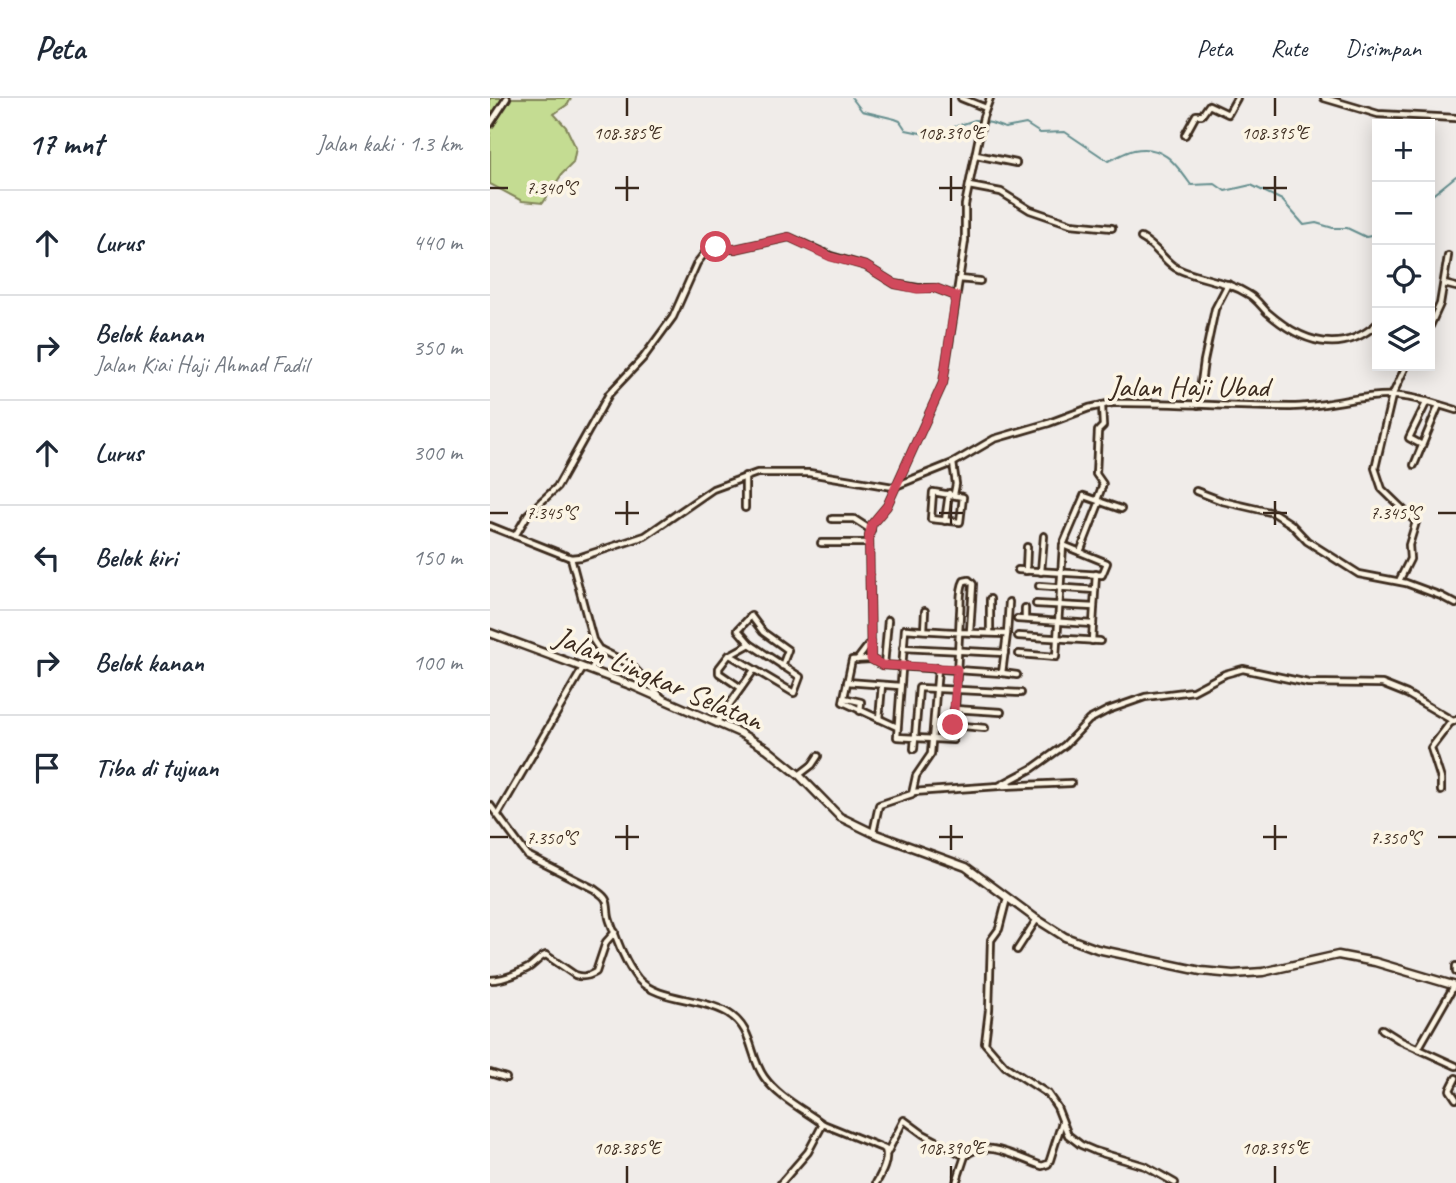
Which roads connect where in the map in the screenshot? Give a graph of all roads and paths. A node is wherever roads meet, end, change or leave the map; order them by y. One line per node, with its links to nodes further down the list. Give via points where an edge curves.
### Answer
1 (507, 98): 9 (street)
2 (961, 98): 7 (street)
3 (990, 98): 7 (street)
4 (1237, 98): 10 (street, via 1229,114 1209,104)
5 (1324, 98): 6 (street)
6 (1336, 100): 8 (street, via 1378,114)
7 (986, 107): 11 (street)
8 (1456, 118)
9 (490, 124)
10 (1185, 135)
11 (976, 155): 12 (street); 13 (street)
12 (1016, 163)
13 (969, 186): 14 (street, via 1001,192 1030,210 1071,224); 17 (street)
14 (1112, 228)
15 (1141, 239): 19 (street, via 1174,268)
16 (1448, 257): 20 (street)
17 (959, 279): 18 (street); 22 (street)
18 (980, 281)
19 (1228, 284): 24 (street, via 1250,295 1291,330 1319,342 1340,343); 29 (street, via 1215,309)
20 (1444, 284): 21 (street); 23 (street)
21 (1456, 287)
22 (956, 296): 36 (street, via 943,383); 46 (street, via 935,288 895,284 866,266 831,257 789,237 735,249 708,249 673,317 609,394 557,487 528,514)
23 (1435, 317)
24 (1372, 327)
25 (1404, 371): 26 (street)
26 (1392, 396): 27 (street, Jalan Haji Ubad); 29 (street, Jalan Haji Ubad, via 1304,406); 59 (street, via 1375,468 1382,489 1416,522 1410,559)
27 (1427, 401): 30 (street, Jalan Haji Ubad); 32 (street, via 1409,438)
28 (1102, 405): 29 (street, Jalan Haji Ubad); 33 (street, Jalan Haji Ubad, via 994,439); 39 (street, via 1096,474 1103,484)
29 (1198, 405)
30 (1439, 405): 31 (street, Jalan Haji Ubad); 32 (street)
31 (1456, 410)
32 (1422, 445): 34 (street)
33 (953, 463): 36 (street, Jalan Haji Ubad); 38 (street, via 956,484)
34 (1414, 465)
35 (745, 476): 36 (street, via 781,471); 40 (street); 53 (street, via 713,489 645,536)
36 (893, 487): 45 (street)
37 (1196, 491): 59 (street, via 1274,513 1307,541 1359,574)
38 (951, 494): 43 (street); 43 (street, via 963,497 961,522); 43 (street, via 932,493 930,519)
39 (1098, 501): 41 (street); 50 (street, via 1084,496); 52 (street)
40 (746, 508)
41 (1121, 509)
42 (832, 519): 45 (street, via 854,519)
43 (945, 521)
44 (491, 528): 46 (street)
45 (871, 530): 49 (street)
46 (515, 536): 53 (street)
47 (1044, 536): 56 (street)
48 (821, 543): 49 (street)
49 (869, 543): 88 (street)
50 (1063, 545): 52 (street); 57 (street)
51 (1027, 547): 55 (street)
52 (1080, 552): 58 (street, via 1107,563 1102,575)
53 (571, 558): 91 (street, via 593,640)
54 (1018, 570): 55 (street)
55 (1026, 571): 56 (street)
56 (1041, 572): 57 (street)
57 (1060, 573): 58 (street); 61 (street)
58 (1096, 574): 62 (street)
59 (1398, 581): 66 (street)
60 (1039, 586): 61 (street)
61 (1059, 589): 62 (street); 67 (street)
62 (1095, 590): 68 (street)
63 (990, 599): 82 (street)
64 (1009, 602): 83 (street)
65 (1036, 604): 67 (street)
66 (1456, 604)
67 (1058, 606): 68 (street); 76 (street)
68 (1094, 607): 77 (street)
69 (1025, 608): 75 (street)
70 (925, 611): 78 (street)
71 (960, 615): 72 (street); 72 (street, via 961,586 969,580 973,584); 79 (street)
72 (971, 615): 80 (street)
73 (1017, 619): 75 (street)
74 (888, 620): 98 (street)
75 (1025, 620): 76 (street)
76 (1057, 622): 77 (street); 85 (street)
77 (1093, 624): 86 (street)
78 (924, 630): 79 (street); 90 (street, via 905,629)
79 (959, 632): 80 (street); 92 (street)
80 (970, 632): 82 (street)
81 (490, 634): 102 (street, Jalan Lingkar Selatan)
82 (990, 634): 83 (street)
83 (1007, 634): 93 (street)
84 (1018, 636): 85 (street)
85 (1056, 639): 86 (street); 94 (street, via 1056,657)
86 (1092, 641): 87 (street)
87 (1100, 641)
88 (870, 643): 96 (street); 97 (street)
89 (750, 644): 95 (street); 99 (street); 99 (street, via 738,630 751,616 763,632 788,650)
90 (903, 648): 92 (street); 100 (street)
91 (601, 650): 102 (street); 114 (street, via 631,664)
92 (958, 651): 93 (street); 103 (street)
93 (1005, 653): 105 (street)
94 (1019, 654)
95 (730, 655): 104 (street); 110 (street, via 719,673)
96 (871, 659): 97 (street); 98 (street)
97 (857, 660): 107 (street, via 851,662)
98 (884, 665): 100 (street)
99 (782, 666): 104 (street, via 800,677 793,694)
100 (902, 666): 101 (street); 109 (street)
101 (938, 668): 103 (street); 111 (street)
102 (587, 669): 114 (street, Jalan Lingkar Selatan); 135 (street)
103 (957, 669): 105 (street); 112 (street)
104 (754, 670): 110 (street)
105 (1002, 673): 106 (street)
106 (1017, 675)
107 (847, 682): 108 (street); 115 (street)
108 (882, 685): 109 (street); 119 (street)
109 (900, 686): 123 (street)
110 (741, 688): 121 (street)
111 (936, 689): 112 (street); 125 (street, via 919,689); 126 (street)
112 (955, 690): 113 (street); 116 (street)
113 (1021, 694)
114 (662, 698): 121 (street, Jalan Lingkar Selatan)
115 (844, 698): 117 (street, via 843,703); 117 (street, via 861,702)
116 (954, 709): 118 (street); 122 (street)
117 (860, 711): 119 (street)
118 (1001, 712)
119 (879, 719): 123 (street)
120 (1454, 721): 131 (street, via 1382,684 1308,683 1243,669 1193,691 1145,696 1108,710 1089,720 1033,768); 132 (street, via 1431,748)
121 (717, 722): 129 (street, Jalan Lingkar Selatan, via 767,750)
122 (953, 725): 124 (street); 126 (street, via 953,740)
123 (897, 726): 125 (street, via 897,737)
124 (985, 728)
125 (915, 738): 126 (street); 127 (street)
126 (932, 740): 133 (street, via 931,754 916,776)
127 (914, 749)
128 (818, 756): 129 (street)
129 (799, 775): 136 (street, Jalan Lingkar Selatan, via 840,817)
130 (1071, 783): 131 (street)
131 (999, 786): 133 (street)
132 (1441, 791)
133 (913, 792): 136 (street, via 879,805)
134 (490, 805): 135 (street)
135 (498, 814): 139 (street, via 527,855 604,897)
136 (873, 833): 137 (street, Jalan Lingkar Selatan, via 967,867)
137 (1007, 898): 138 (street, Jalan Lingkar Selatan); 150 (street, via 999,929 991,940 985,1043 1005,1066 1048,1094)
138 (1037, 919): 140 (street); 142 (street, Jalan Lingkar Selatan, via 1065,937 1107,952 1201,971 1263,972 1338,955)
139 (615, 932): 141 (street, via 591,975 575,975 547,955 526,969); 151 (street, via 627,964 642,984 728,1013 748,1035 761,1073 773,1088)
140 (1017, 950)
141 (490, 980)
142 (1455, 986): 144 (street)
143 (1382, 1029): 144 (street)
144 (1418, 1049): 145 (street)
145 (1456, 1066)
146 (490, 1073): 148 (street)
147 (1456, 1077): 149 (street, via 1450,1090)
148 (506, 1078)
149 (1456, 1099)
150 (1063, 1122): 153 (street, via 1046,1165 985,1148); 157 (street, via 1068,1135 1081,1145 1145,1166)
151 (823, 1124): 152 (street, via 877,1144); 154 (street, via 808,1152)
152 (887, 1153): 153 (street, via 904,1120); 155 (street)
153 (965, 1156): 156 (street)
154 (781, 1183)
155 (876, 1183)
156 (956, 1183)
157 (1175, 1183)

